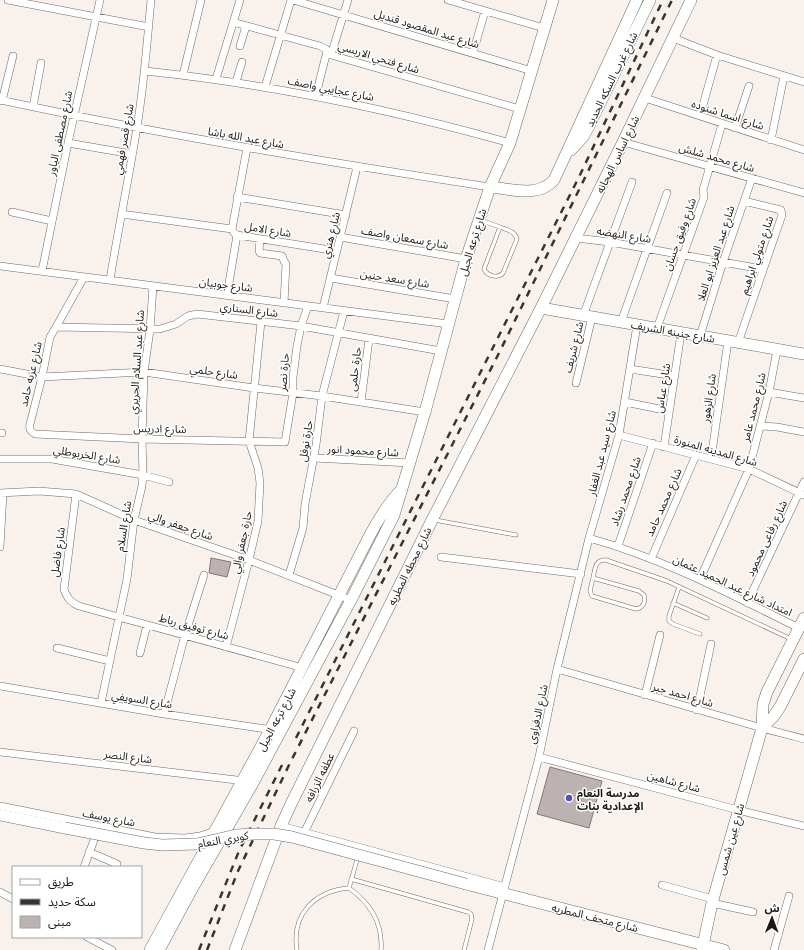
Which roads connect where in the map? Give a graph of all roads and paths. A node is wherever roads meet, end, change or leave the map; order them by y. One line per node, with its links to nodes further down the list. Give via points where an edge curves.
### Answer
1 (8, 0): 15 (street)
2 (100, 0): 15 (street, شارع مصطفى الياور)
3 (151, 0): 18 (street, شارع قصر فهمي)
4 (201, 0): 31 (street)
5 (240, 0): 16 (street)
6 (292, 0): 14 (street, شارع عبد المقصود قنديل); 20 (street)
7 (348, 0): 14 (street)
8 (448, 0): 13 (street)
9 (553, 0): 19 (street, شارع ترعه الجبل)
10 (637, 0): 55 (street, شارع غرب السكه الحديد)
11 (650, 0): 55 (street, شارع غرب السكه الحديد, via 584,136)
12 (691, 0): 21 (street, شارع اساس الهجانه)
13 (485, 11): 19 (street); 24 (street)
14 (343, 15): 23 (street); 24 (street, شارع عبد المقصود قنديل)
15 (97, 17): 18 (street); 43 (street, شارع مصطفى الياور)
16 (233, 22): 17 (street, شارع فتحي الاربسي); 33 (street)
17 (246, 26): 20 (street, شارع فتحي الاربسي); 22 (street)
18 (149, 27): 29 (street, شارع قصر فهمي)
19 (544, 28): 30 (street, شارع ترعه الجبل)
20 (281, 35): 23 (street, شارع فتحي الاربسي, via 320,46); 36 (street)
21 (673, 38): 25 (street); 39 (street, شارع اساس الهجانه)
22 (240, 46)
23 (329, 53): 38 (street); 42 (street, شارع فتحي الاربسي)
24 (473, 53): 30 (street, شارع عبد المقصود قنديل)
25 (717, 55): 32 (street); 44 (street)
26 (13, 56): 40 (street)
27 (242, 62): 34 (street)
28 (42, 63): 41 (street)
29 (145, 71): 31 (street, شارع عجايبي واصف); 46 (street, شارع قصر فهمي)
30 (532, 71): 42 (street, شارع ترعه الجبل)
31 (183, 75): 33 (street, شارع عجايبي واصف)
32 (784, 76): 35 (street); 48 (street)
33 (216, 79): 34 (street, شارع عجايبي واصف)
34 (236, 82): 36 (street, شارع عجايبي واصف)
35 (804, 82)
36 (265, 86): 38 (street, شارع عجايبي واصف)
37 (749, 86): 47 (street)
38 (316, 96): 51 (street, شارع عجايبي واصف, via 414,117)
39 (645, 98): 44 (street, شارع اسما شنوده); 49 (street, شارع اساس الهجانه)
40 (1, 100): 41 (street, شارع عبد الله باشا)
41 (33, 107): 43 (street, شارع عبد الله باشا)
42 (520, 109): 51 (street, شارع ترعه الجبل)
43 (74, 115): 46 (street, شارع عبد الله باشا); 50 (street, شارع مصطفى الياور)
44 (700, 116): 45 (street, شارع اسما شنوده)
45 (722, 124): 47 (street, شارع اسما شنوده); 56 (street, شارع وفيق حسان)
46 (137, 128): 52 (street, شارع عبد الله باشا); 54 (street, شارع قصر فهمي)
47 (735, 128): 48 (street, شارع اسما شنوده)
48 (772, 140): 53 (street, شارع اسما شنوده)
49 (623, 142): 56 (street, شارع محمد شلش); 74 (street, شارع اساس الهجانه)
50 (68, 143): 54 (street); 69 (street, شارع مصطفى الياور)
51 (510, 143): 60 (street, شارع ترعه الجبل)
52 (247, 148): 57 (street, شارع عبد الله باشا); 63 (street, شارع الامل)
53 (804, 150)
54 (132, 154): 66 (street, شارع قصر فهمي)
55 (566, 154): 60 (street, شارع غرب السكه الحديد, via 554,180 544,189 530,191)
56 (709, 166): 58 (street, شارع محمد شلش); 79 (street, شارع وفيق حسان, via 703,190 704,197)
57 (357, 167): 60 (street, شارع عبد الله باشا); 67 (street, شارع هنري)
58 (752, 178): 62 (street, شارع محمد شلش); 64 (street, شارع عبد العزيز ابو العلا)
59 (632, 182): 76 (street, شارع شريف)
60 (490, 187): 68 (street, شارع ترعه الجبل)
61 (667, 193): 77 (street)
62 (804, 193)
63 (237, 197): 67 (street); 71 (street, شارع الامل)
64 (744, 201): 81 (street, شارع عبد العزيز ابو العلا); 83 (street, شارع متولي ابراهيم, via 782,212)
65 (12, 212): 69 (street)
66 (121, 214): 71 (street); 87 (street, شارع قصر فهمي)
67 (346, 215): 73 (street, شارع هنري)
68 (479, 220): 70 (lane); 80 (street, شارع ترعه الجبل)
69 (52, 221): 84 (street, شارع مصطفى الياور)
70 (500, 227): 70 (lane, via 513,232 517,239 504,273 498,277 484,269)
71 (232, 229): 72 (street, شارع الامل)
72 (237, 235): 75 (street, شارع الامل); 89 (street)
73 (340, 237): 78 (street, شارع هنري); 80 (street, شارع سمعان واصف)
74 (576, 238): 76 (street, شارع النهضه); 94 (street, شارع اساس الهجانه)
75 (260, 239): 78 (street, شارع الامل); 91 (street, via 260,253 282,256 286,264)
76 (610, 242): 77 (street, شارع النهضه); 96 (street, شارع شريف)
77 (647, 249): 79 (street, شارع النهضه); 98 (street)
78 (337, 251): 86 (street, شارع هنري)
79 (683, 255): 81 (street, شارع النهضه); 103 (street, شارع وفيق حسان)
80 (466, 259): 90 (street, شارع ترعه الجبل)
81 (723, 262): 83 (street, شارع النهضه); 107 (street, شارع عبد العزيز ابو العلا)
82 (0, 266): 84 (street, شارع جوبيان)
83 (762, 269): 109 (street, شارع متولي ابراهيم)
84 (42, 272): 85 (street, شارع جوبيان)
85 (84, 277): 87 (street, شارع جوبيان); 102 (street, شارع عزبه حامد)
86 (331, 278): 90 (street, شارع سعد حنين); 93 (street, شارع هنري)
87 (110, 280): 88 (street, شارع جوبيان)
88 (153, 286): 89 (street, شارع جوبيان); 104 (street, شارع عبد السلام الحريري)
89 (227, 296): 91 (street, شارع جوبيان)
90 (455, 299): 99 (street, شارع ترعه الجبل)
91 (284, 303): 92 (street, شارع جوبيان)
92 (308, 306): 93 (street, شارع جوبيان); 101 (street, حارة نصر)
93 (324, 308): 95 (street, شارع جوبيان)
94 (541, 308): 96 (street, شارع جنينه الشريف); 151 (street, شارع محطه المطريه)
95 (344, 310): 99 (street, شارع جوبيان); 105 (street, حارة نوفل)
96 (588, 316): 98 (street, شارع جنينه الشريف); 118 (street, شارع شريف)
97 (261, 322): 101 (street, شارع السناري); 104 (street, شارع السناري, via 197,314 169,327); 119 (street)
98 (621, 322): 100 (street, شارع جنينه الشريف)
99 (448, 324): 111 (street, شارع ترعه الجبل)
100 (637, 325): 103 (street, شارع جنينه الشريف); 114 (street, شارع سيد عبد الغفار)
101 (301, 326): 105 (street, شارع السناري); 121 (street, حارة نصر, via 294,362)
102 (56, 327): 104 (street, شارع السناري); 117 (street, شارع عزبه حامد, via 50,336)
103 (657, 328): 106 (street, شارع جنينه الشريف)
104 (150, 330): 115 (street, شارع عبد السلام الحريري)
105 (338, 333): 108 (street, شارع السناري); 122 (street, حارة نوفل)
106 (682, 333): 107 (street, شارع جنينه الشريف); 116 (street, شارع عباس)
107 (700, 336): 109 (street, شارع جنينه الشريف)
108 (369, 339): 111 (street, شارع السناري); 124 (street, حارة حلمى)
109 (733, 342): 110 (street, شارع جنينه الشريف); 139 (street, شارع الزهور)
110 (778, 350): 112 (street, شارع جنينه الشريف); 120 (street, شارع محمد عامر)
111 (441, 351): 127 (street, شارع ترعه الجبل)
112 (804, 354)
113 (0, 369): 117 (street, شارع حلمي)
114 (630, 369): 116 (street); 125 (street, شارع سيد عبد الغفار)
115 (144, 372): 117 (street, شارع حلمي); 119 (street, شارع حلمي); 132 (street, شارع عبد السلام الحريري)
116 (675, 376): 126 (street, شارع عباس)
117 (42, 377): 130 (street, شارع عزبه حامد, via 29,428)
118 (576, 383)
119 (254, 388): 121 (street, شارع حلمي); 133 (street)
120 (770, 392): 123 (street); 128 (street, شارع محمد عامر)
121 (293, 393): 122 (street, شارع حلمي); 134 (street, حارة نصر)
122 (322, 396): 124 (street, شارع حلمي); 138 (street, حارة نوفل)
123 (804, 398)
124 (361, 402): 127 (street, شارع حلمي)
125 (625, 402): 126 (street); 131 (street, شارع سيد عبد الغفار)
126 (669, 411): 136 (street, شارع عباس)
127 (425, 412): 141 (street, شارع ترعه الجبل)
128 (761, 426): 129 (street); 142 (street, شارع محمد عامر)
129 (804, 432)
130 (35, 434): 132 (street, شارع ادريس)
131 (619, 435): 135 (street, شارع المدينه المنورة); 153 (street, شارع سيد عبد الغفار)
132 (142, 439): 133 (street, شارع ادريس); 143 (street, شارع السلام)
133 (249, 441): 134 (street, شارع ادريس); 158 (street, حارة جعفر والي, via 260,483 258,521)
134 (285, 442)
135 (653, 444): 136 (street, شارع المدينه المنورة); 154 (street, شارع محمد رشاد)
136 (664, 447): 137 (street, شارع المدينه المنورة)
137 (696, 455): 139 (street, شارع المدينه المنورة); 157 (street, شارع محمد حامد)
138 (314, 458): 141 (street, شارع محمود انور); 161 (street, حارة نوفل, via 303,528)
139 (710, 458): 142 (street, شارع المدينه المنورة)
140 (0, 459): 143 (street, شارع الخربوطلي, via 52,459)
141 (410, 463): 146 (street, شارع ترعه الجبل)
142 (749, 469): 148 (street, شارع المدينه المنورة); 163 (street, شارع محمد عامر)
143 (143, 474): 144 (street, شارع الخربوطلي); 150 (street, شارع السلام)
144 (169, 482)
145 (804, 482): 148 (street, شارع رفاعى محمود)
146 (403, 489): 165 (street, شارع ترعه الجبل, via 382,513); 166 (street, شارع ترعه الجبل, via 394,515)
147 (2, 493): 149 (street, شارع جعفر والي, via 40,490); 155 (street)
148 (802, 493): 167 (street, شارع رفاعى محمود)
149 (76, 494): 150 (street, شارع جعفر والي); 169 (street, شارع فاضل, via 64,589 71,602)
150 (134, 520): 158 (street, شارع جعفر والي); 170 (street, شارع السلام)
151 (432, 520): 152 (lane); 202 (street, شارع محطه المطريه)
152 (516, 535)
153 (589, 538): 154 (street, امتداد شارع عبد الحميد عثمان); 159 (street, شارع الدفراوى)
154 (618, 546): 157 (street, امتداد شارع عبد الحميد عثمان)
155 (0, 547)
156 (441, 558): 159 (street)
157 (651, 559): 163 (street, امتداد شارع عبد الحميد عثمان)
158 (249, 560): 161 (street, شارع جعفر والي); 179 (street, حارة جعفر والي)
159 (581, 574): 185 (street, شارع الدفراوى)
160 (204, 575): 176 (street)
161 (289, 575): 165 (street, شارع جعفر والي)
162 (593, 578): 162 (lane, via 590,592 592,596 636,609 644,605 644,595 639,591); 164 (lane, via 597,563 603,560)
163 (700, 579): 167 (street, امتداد شارع عبد الحميد عثمان)
164 (679, 587): 168 (lane); 177 (lane)
165 (340, 596): 166 (street, شارع جعفر والي); 184 (street, شارع ترعه الجبل)
166 (351, 600): 192 (street, شارع ترعه الجبل)
167 (747, 603): 172 (street, امتداد شارع عبد الحميد عثمان)
168 (673, 604): 171 (lane); 175 (lane, via 668,618 671,623)
169 (79, 606): 170 (street, شارع توفيق رباط)
170 (120, 617): 173 (street, شارع توفيق رباط); 182 (street, شارع السلام)
171 (707, 618)
172 (802, 623): 177 (street, شارع عين شمس)
173 (147, 625): 176 (street, شارع توفيق رباط); 181 (street)
174 (660, 634): 187 (street)
175 (700, 634)
176 (185, 635): 179 (street, شارع توفيق رباط); 190 (street)
177 (794, 640): 191 (street, شارع عين شمس, via 767,692 763,704)
178 (711, 644): 189 (street)
179 (226, 647): 184 (street, شارع توفيق رباط)
180 (57, 648): 182 (street)
181 (140, 653)
182 (110, 662): 188 (street, شارع السلام)
183 (803, 663): 191 (street, شارع عين شمس, via 780,707)
184 (303, 668): 192 (street, شارع ترعه الجبل)
185 (557, 669): 187 (street, شارع احمد جبر); 196 (street, شارع الدفراوى)
186 (0, 686): 188 (street, شارع السويفي)
187 (645, 695): 189 (street, شارع احمد جبر)
188 (101, 703): 190 (street, شارع السويفي)
189 (697, 710): 191 (street, شارع احمد جبر)
190 (164, 714): 192 (street, شارع السويفي)
191 (762, 728): 194 (street, شارع احمد جبر); 199 (street, شارع عين شمس)
192 (276, 731): 197 (street, شارع ترعه الجبل)
193 (354, 731): 205 (street, عطفه الزرافه)
194 (804, 739)
195 (0, 752): 197 (street, شارع النصر)
196 (539, 757): 199 (street, شارع شاهين); 214 (street, شارع الدفراوى)
197 (248, 782): 204 (street, شارع ترعه الجبل); 224 (street, شارع ترعه الجبل)
198 (0, 806): 201 (street, شارع يوسف)
199 (738, 810): 203 (street, شارع شاهين); 218 (street, شارع عين شمس)
200 (0, 815): 211 (street, كوبري النعام, bridge, via 144,843 168,845 197,844 236,835 274,834)
201 (99, 826): 204 (street, شارع يوسف, via 170,838 192,837); 207 (street)
202 (281, 826): 205 (street, شارع متحف المطريه); 225 (street, شارع محطه المطريه)
203 (804, 826)
204 (215, 831): 223 (street, شارع ترعه الجبل)
205 (304, 833): 206 (street, شارع متحف المطريه)
206 (360, 847): 210 (lane); 214 (street, شارع متحف المطريه)
207 (89, 852): 208 (street); 209 (street)
208 (118, 864)
209 (84, 866)
210 (351, 880): 213 (lane); 228 (lane, via 468,912 472,919)
211 (466, 884): 214 (street, شارع متحف المطريه)
212 (662, 885): 218 (street)
213 (349, 888): 226 (lane, via 327,892 309,906 298,924); 227 (lane, via 373,912 380,934)
214 (504, 890): 221 (street, شارع متحف المطريه); 229 (street, شارع الدفراوى)
215 (0, 892): 217 (street)
216 (789, 896): 231 (street)
217 (12, 898)
218 (713, 901): 219 (street); 221 (street, شارع عين شمس)
219 (753, 912)
220 (89, 938): 222 (street)
221 (703, 947): 230 (street, شارع متحف المطريه)
222 (112, 950)
223 (150, 950)
224 (159, 950)
225 (236, 950)
226 (297, 950)
227 (381, 950)
228 (464, 950)
229 (488, 950)
230 (724, 950)
231 (774, 950)

